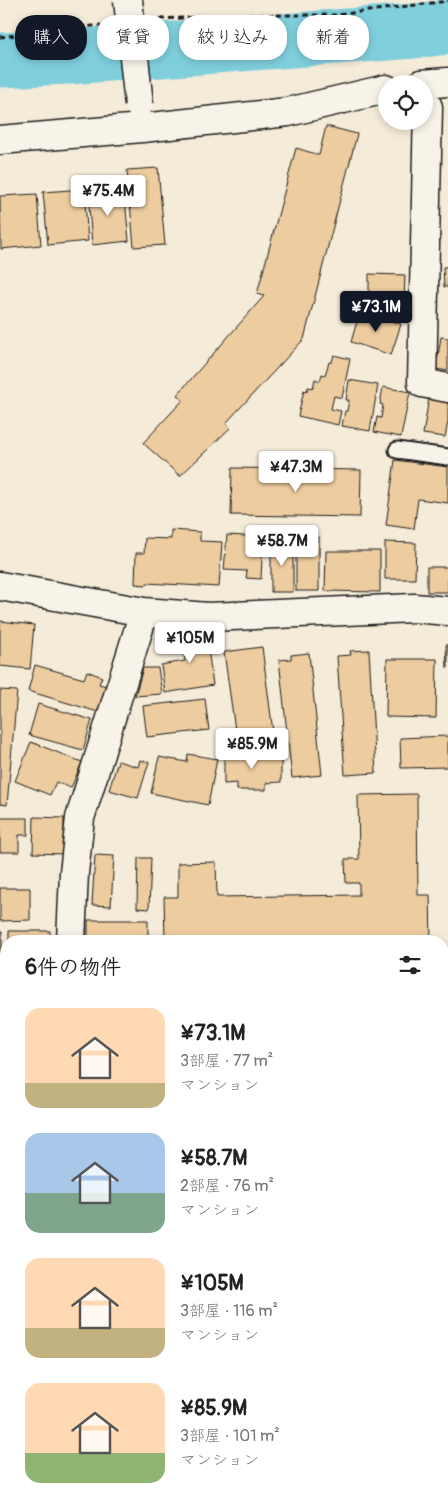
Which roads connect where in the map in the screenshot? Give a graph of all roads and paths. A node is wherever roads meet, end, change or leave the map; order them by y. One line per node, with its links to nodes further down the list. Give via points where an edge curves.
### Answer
1 (128, 0): 9 (street, bridge)
2 (448, 1): 3 (path, via 336,15)
3 (169, 18)
4 (97, 25): 5 (path)
5 (0, 37)
6 (448, 82): 7 (street)
7 (433, 83)
8 (378, 91): 9 (street, via 288,112)
9 (140, 117): 11 (street)
10 (428, 130): 12 (street, via 422,383)
11 (0, 140)
12 (448, 388)
13 (397, 450): 14 (lane)
14 (448, 457)
15 (0, 586): 17 (street)
16 (448, 611): 17 (street, via 414,608 208,617)
17 (144, 612): 18 (street, via 80,818)
18 (70, 935)

